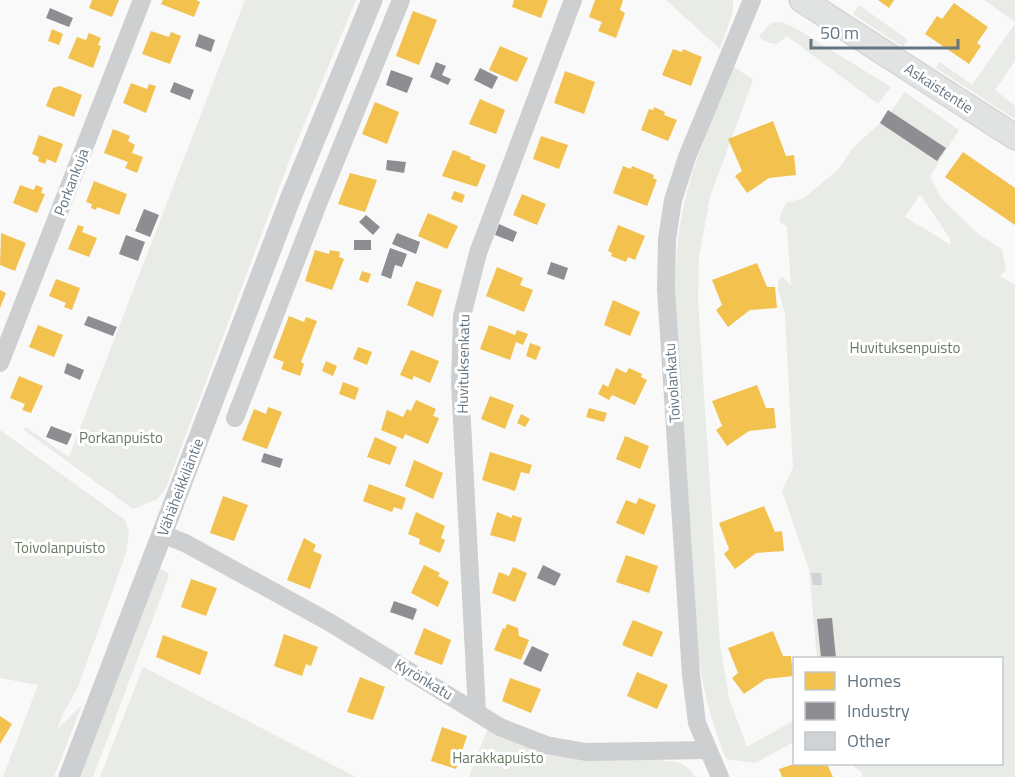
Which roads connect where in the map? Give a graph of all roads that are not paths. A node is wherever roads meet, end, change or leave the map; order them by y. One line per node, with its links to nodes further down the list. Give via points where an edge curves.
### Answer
1 (142, 0): 10 (street, Porkankuja)
2 (372, 0): 8 (street, Vähäheikkiläntie)
3 (401, 0): 9 (street)
4 (573, 0): 13 (street, Huvituksenkatu, via 478,253 462,316 460,382)
5 (752, 0): 14 (street, Toivolankatu, via 687,157 673,200 667,239 666,289 691,675 697,723)
6 (802, 0): 7 (main road, Askaistentie)
7 (1015, 137)
8 (291, 197): 9 (street); 12 (street, Vähäheikkiläntie)
9 (318, 204): 11 (street)
10 (0, 363)
11 (235, 418)
12 (162, 534): 13 (street, Kyrönkatu, via 329,622); 15 (street, Vähäheikkiläntie)
13 (477, 711): 14 (street, Kyrönkatu, via 500,727 546,745 586,752)
14 (706, 750): 16 (street, Toivolankatu)
15 (69, 777)
16 (720, 777)

